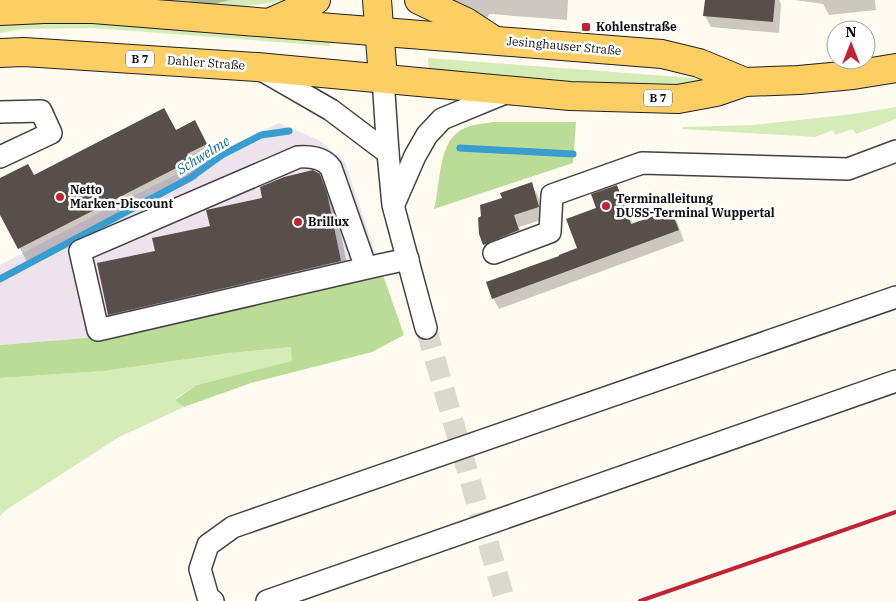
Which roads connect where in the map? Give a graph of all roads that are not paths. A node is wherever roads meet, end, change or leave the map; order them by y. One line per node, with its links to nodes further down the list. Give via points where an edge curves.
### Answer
1 (316, 0): 5 (main road)
2 (377, 0): 6 (main road)
3 (419, 0): 7 (main road)
4 (0, 11): 5 (main road, B 7, via 93,9)
5 (269, 23): 6 (main road, B 7)
6 (379, 31): 7 (main road, Jesinghauser Straße / B 7); 11 (main road)
7 (495, 40): 12 (main road, Jesinghauser Straße / B 7, via 662,54 699,63)
8 (0, 53): 9 (main road, Dahler Straße / B 7, via 34,52)
9 (256, 67): 11 (main road, Dahler Straße / B 7); 16 (street, via 331,110)
10 (896, 68): 12 (main road, Jesinghauser Straße / B 7, via 853,75)
11 (382, 78): 13 (main road, Jesinghauser Straße / B 7); 16 (street)
12 (745, 82): 13 (main road, Jesinghauser Straße / B 7, via 716,92 678,98 570,96)
13 (512, 90): 18 (street, via 442,119 415,156)
14 (0, 112): 17 (street, via 41,112 51,133)
15 (896, 151): 19 (street, via 848,169 642,163 552,195 550,232)
16 (388, 153): 18 (street)
17 (0, 157)
18 (393, 204): 20 (street)
19 (494, 252)
20 (408, 259): 21 (street); 23 (street)
21 (366, 268): 21 (street, via 331,168 309,156 298,156 80,251 98,330)
22 (896, 297): 25 (street, via 233,527 208,545 200,569 208,597)
23 (426, 328)
24 (896, 381): 26 (street)
25 (213, 601)
26 (267, 601)

